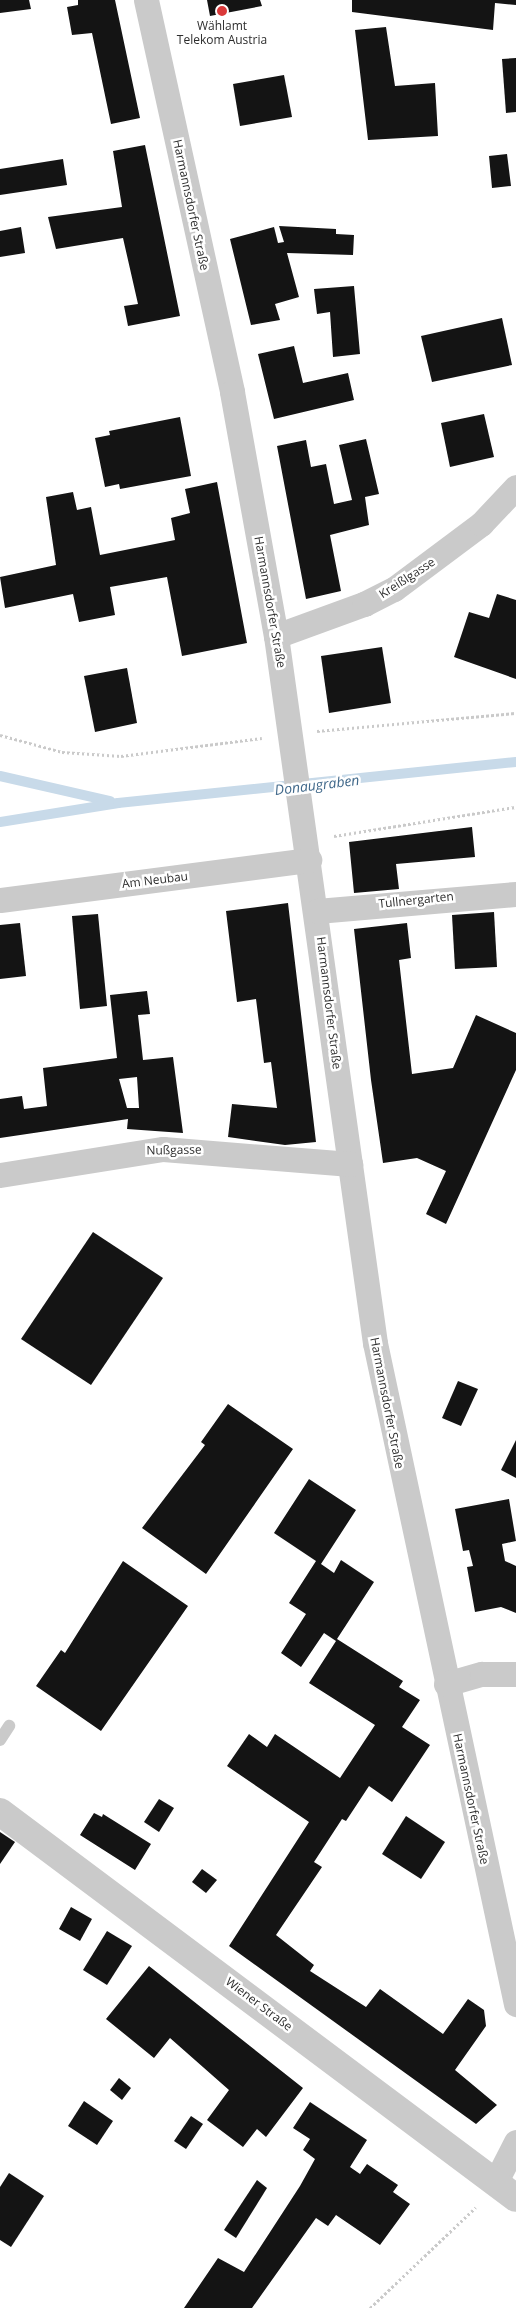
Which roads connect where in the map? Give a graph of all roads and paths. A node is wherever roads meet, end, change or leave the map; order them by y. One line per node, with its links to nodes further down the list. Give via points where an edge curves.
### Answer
1 (146, 0): 3 (street, Harmannsdorfer Straße, via 232,392)
2 (516, 487): 3 (street, Kreißlgasse, via 481,524 394,589 364,604)
3 (276, 636): 5 (street, Harmannsdorfer Straße)
4 (516, 713): 5 (path)
5 (291, 734): 6 (path, via 121,756 62,752); 8 (street, Harmannsdorfer Straße)
6 (0, 735)
7 (516, 807): 8 (path)
8 (307, 845): 10 (street, Am Neubau); 11 (street, Harmannsdorfer Straße)
9 (516, 894): 11 (street, Tullnergarten)
10 (0, 900)
11 (317, 911): 12 (street, Harmannsdorfer Straße)
12 (350, 1164): 13 (street, Nußgasse, via 163,1149); 15 (street, Harmannsdorfer Straße, via 375,1343)
13 (0, 1175)
14 (516, 1674): 15 (street, via 482,1674)
15 (446, 1684): 19 (street, Harmannsdorfer Straße)
16 (9, 1726): 17 (lane)
17 (0, 1740)
18 (0, 1812): 21 (street, Wiener Straße)
19 (516, 2004)
20 (516, 2142): 21 (street)
21 (506, 2191): 22 (path, via 468,2218)
22 (370, 2308)

